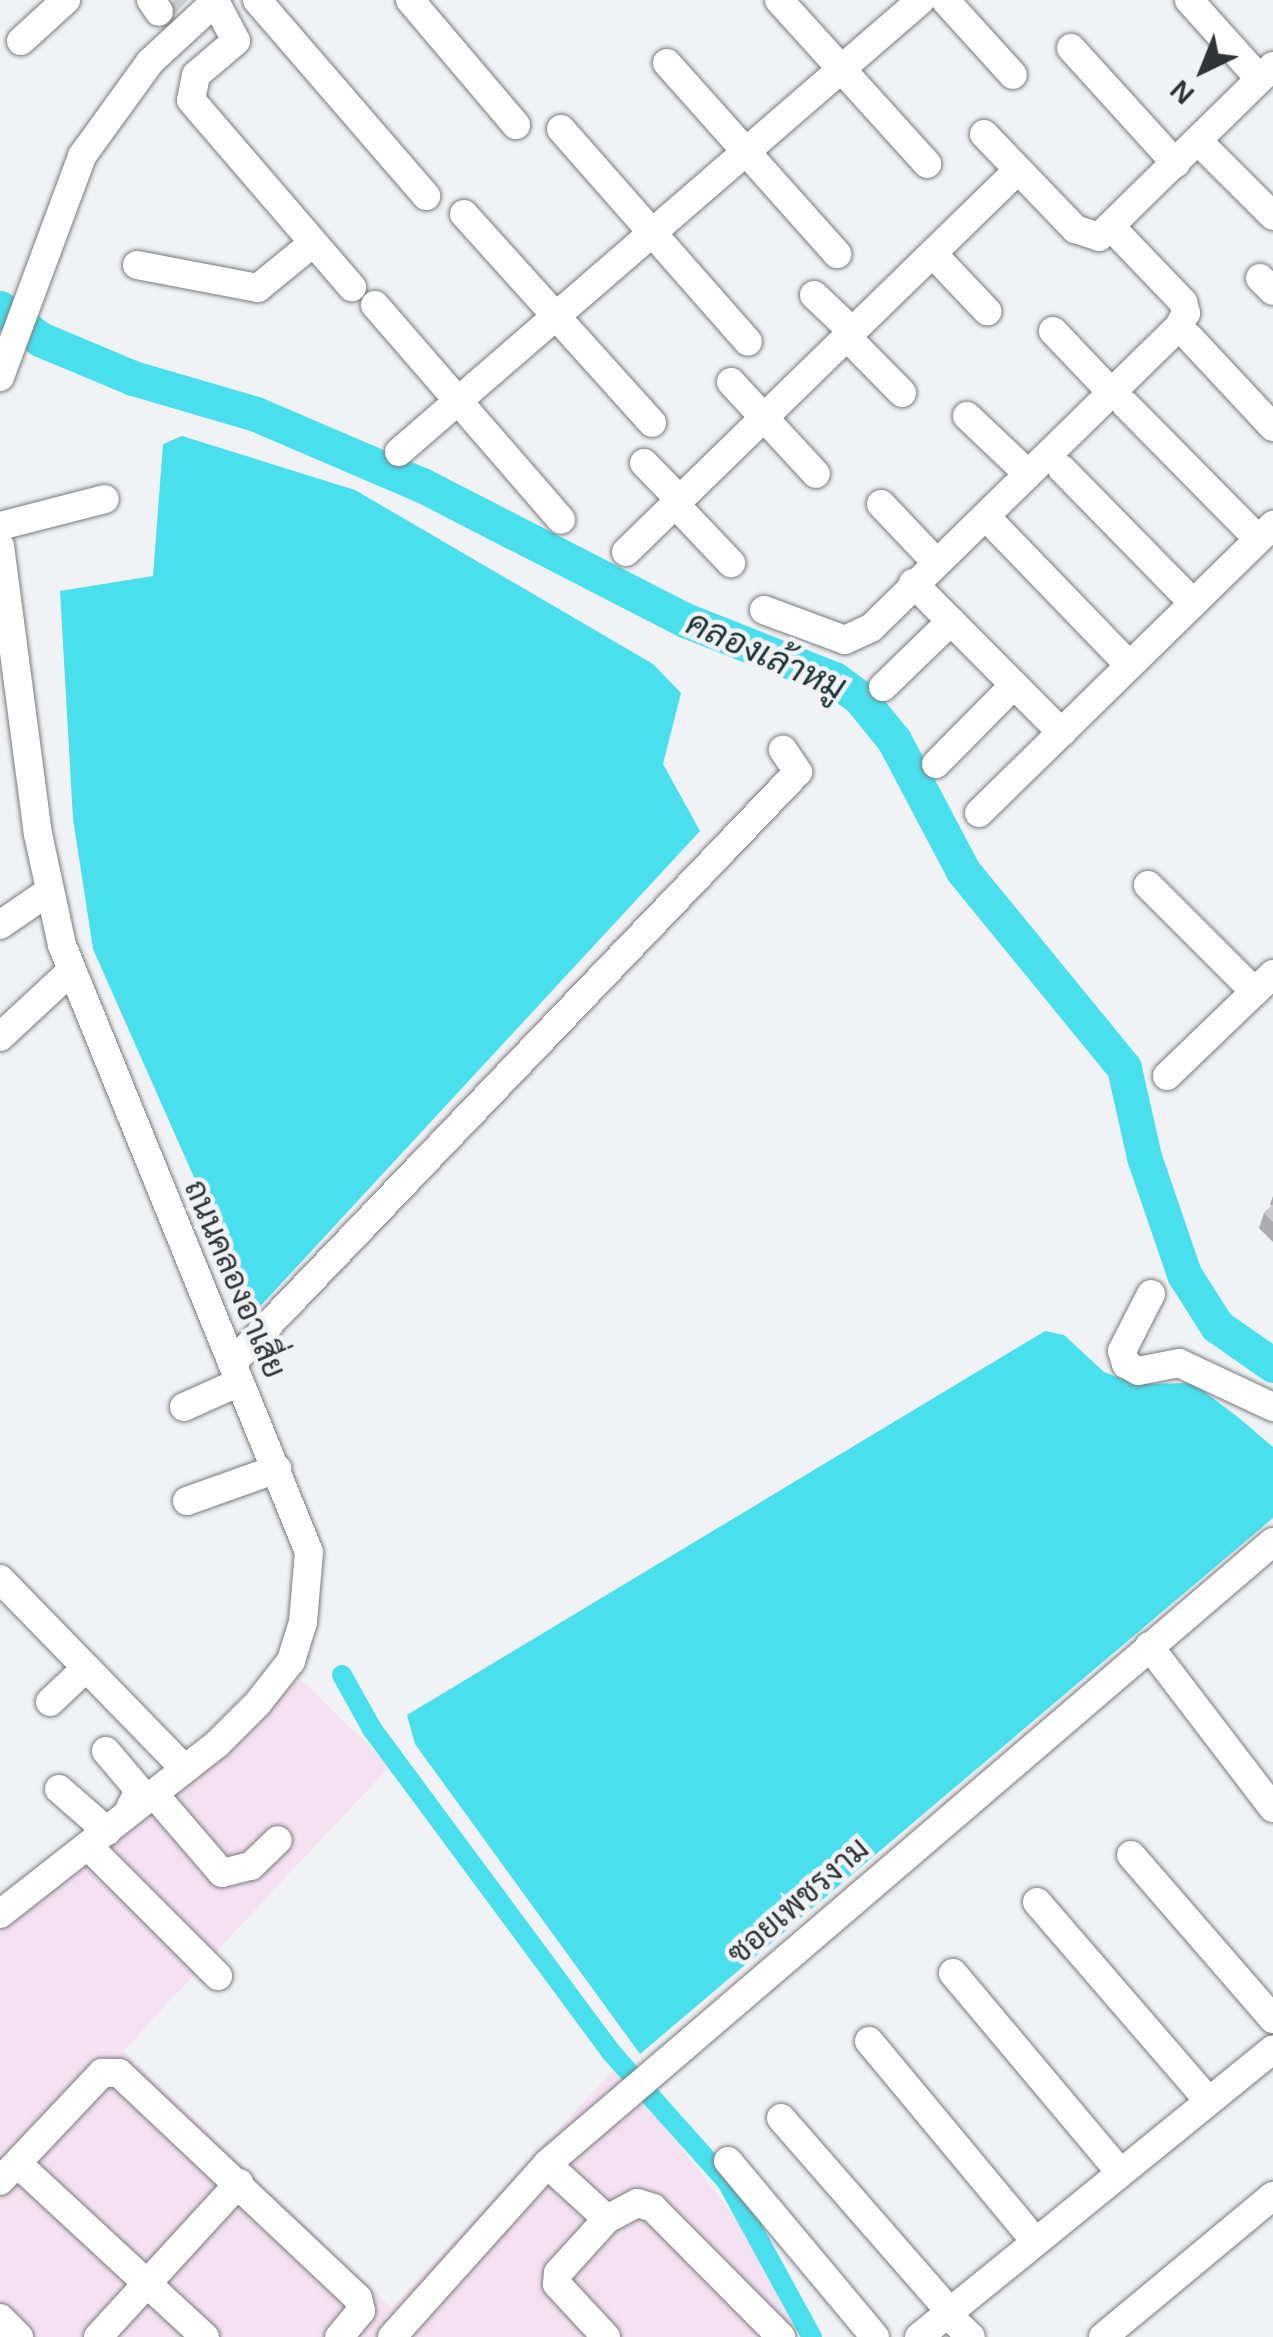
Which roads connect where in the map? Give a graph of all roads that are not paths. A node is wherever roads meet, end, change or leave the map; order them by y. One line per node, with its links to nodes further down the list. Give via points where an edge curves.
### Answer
1 (66, 0): 9 (street)
2 (257, 0): 23 (street)
3 (410, 0): 15 (street)
4 (778, 0): 12 (street)
5 (921, 0): 12 (street)
6 (944, 0): 14 (street)
7 (1189, 0): 13 (street)
8 (183, 12): 28 (street, via 236,41 196,75 190,100); 41 (street, via 82,156)
9 (20, 41)
10 (1071, 48): 21 (street)
11 (667, 64): 19 (street)
12 (845, 70): 19 (street); 20 (street)
13 (1266, 72): 18 (street)
14 (1014, 75)
15 (516, 125)
16 (561, 130): 27 (street)
17 (984, 134): 22 (street)
18 (1198, 141): 21 (street); 25 (street)
19 (749, 154): 27 (street); 29 (street)
20 (928, 164)
21 (1176, 164): 26 (street)
22 (1018, 170): 26 (street, via 1075,229 1099,236); 30 (street)
23 (426, 196)
24 (464, 214): 36 (street)
25 (1273, 216)
26 (1112, 228): 44 (street, via 1186,313)
27 (656, 233): 36 (street); 40 (street)
28 (313, 243): 31 (street, via 258,288); 32 (street)
29 (837, 254)
30 (933, 254): 35 (street); 38 (street)
31 (137, 264)
32 (352, 286)
33 (814, 295): 38 (street)
34 (374, 305): 45 (street)
35 (987, 311)
36 (556, 318): 45 (street); 48 (street)
37 (1053, 331): 44 (street)
38 (851, 335): 43 (street); 47 (street)
39 (1190, 337): 49 (street)
40 (748, 342)
41 (0, 377)
42 (731, 382): 47 (street)
43 (902, 393)
44 (1118, 398): 53 (street); 61 (street)
45 (456, 400): 50 (street); 58 (street)
46 (967, 416): 53 (street)
47 (762, 418): 54 (street); 56 (street)
48 (652, 423)
49 (1273, 426)
50 (399, 452)
51 (644, 463): 56 (street)
52 (1062, 469): 68 (street)
53 (1027, 473): 64 (street)
54 (816, 474)
55 (105, 499): 60 (street)
56 (676, 501): 63 (street); 65 (street)
57 (880, 504): 64 (street)
58 (560, 520)
59 (992, 524): 71 (street)
60 (0, 526)
61 (1266, 532): 68 (street)
62 (0, 546): 67 (street, ถนนคลองอาเสี่ย)
63 (626, 552)
64 (936, 562): 66 (street)
65 (731, 563)
66 (913, 583): 69 (street, via 871,628 845,640); 70 (street)
67 (3, 595): 79 (street, ถนนคลองอาเสี่ย)
68 (1193, 603): 71 (street)
69 (764, 610)
70 (951, 621): 72 (street); 73 (street)
71 (1129, 665): 74 (street)
72 (1014, 685): 74 (street); 76 (street)
73 (883, 687)
74 (1062, 733): 77 (street)
75 (783, 750): 86 (street, via 798,772)
76 (936, 764)
77 (979, 813)
78 (1148, 885): 82 (street)
79 (48, 892): 80 (street); 81 (street, ถนนคลองอาเสี่ย)
80 (0, 925)
81 (70, 972): 83 (street); 86 (street, ถนนคลองอาเสี่ย)
82 (1264, 983): 84 (street)
83 (0, 1037)
84 (1168, 1076)
85 (1150, 1294): 88 (street, via 1122,1351 1126,1364 1138,1371 1179,1363)
86 (236, 1373): 87 (street); 89 (street, ถนนคลองอาเสี่ย)
87 (184, 1407)
88 (1273, 1407)
89 (277, 1469): 90 (street); 97 (street, ถนนคลองอาเสี่ย, via 308,1552 295,1648 258,1703)
90 (187, 1502)
91 (1273, 1542): 93 (street, ซอยเพชรงาม)
92 (0, 1579): 94 (street)
93 (1149, 1646): 100 (street); 116 (street, ซอยเพชรงาม)
94 (86, 1668): 95 (street); 97 (street)
95 (50, 1702)
96 (106, 1751): 101 (street, via 139,1790)
97 (185, 1769): 99 (street, ถนนคลองอาเสี่ย)
98 (59, 1789): 102 (street)
99 (154, 1794): 101 (street, ถนนคลองอาเสี่ย); 103 (street, via 222,1873 252,1866)
100 (1273, 1808)
101 (130, 1813): 102 (street, ถนนคลองอาเสี่ย)
102 (97, 1838): 107 (street, ถนนคลองอาเสี่ย); 109 (street)
103 (278, 1840)
104 (1132, 1855): 110 (street)
105 (60, 1867): 107 (street)
106 (1037, 1902): 113 (street)
107 (0, 1914)
108 (953, 1973): 117 (street)
109 (218, 1976)
110 (1273, 2019)
111 (868, 2041): 122 (street)
112 (1273, 2049): 113 (street)
113 (1208, 2100): 117 (street)
114 (782, 2118): 124 (street)
115 (728, 2161): 133 (street)
116 (547, 2164): 121 (street); 130 (street, ซอยเพชรงาม)
117 (1120, 2172): 122 (street)
118 (9, 2173): 119 (street, via 110,2070); 123 (street)
119 (239, 2183): 123 (street); 129 (street, via 358,2298 361,2312)
120 (1273, 2196): 136 (street)
121 (607, 2219): 131 (street, via 558,2273 557,2284); 132 (street, via 636,2203 653,2208)
122 (1036, 2242): 124 (street)
123 (147, 2283): 127 (street); 128 (street)
124 (949, 2313): 134 (street); 135 (street)
125 (0, 2318): 126 (street)
126 (20, 2337)
127 (98, 2337)
128 (205, 2337)
129 (339, 2337)
130 (392, 2337)
131 (606, 2337)
132 (781, 2337)
133 (875, 2337)
134 (919, 2337)
135 (971, 2337)
136 (1103, 2337)

